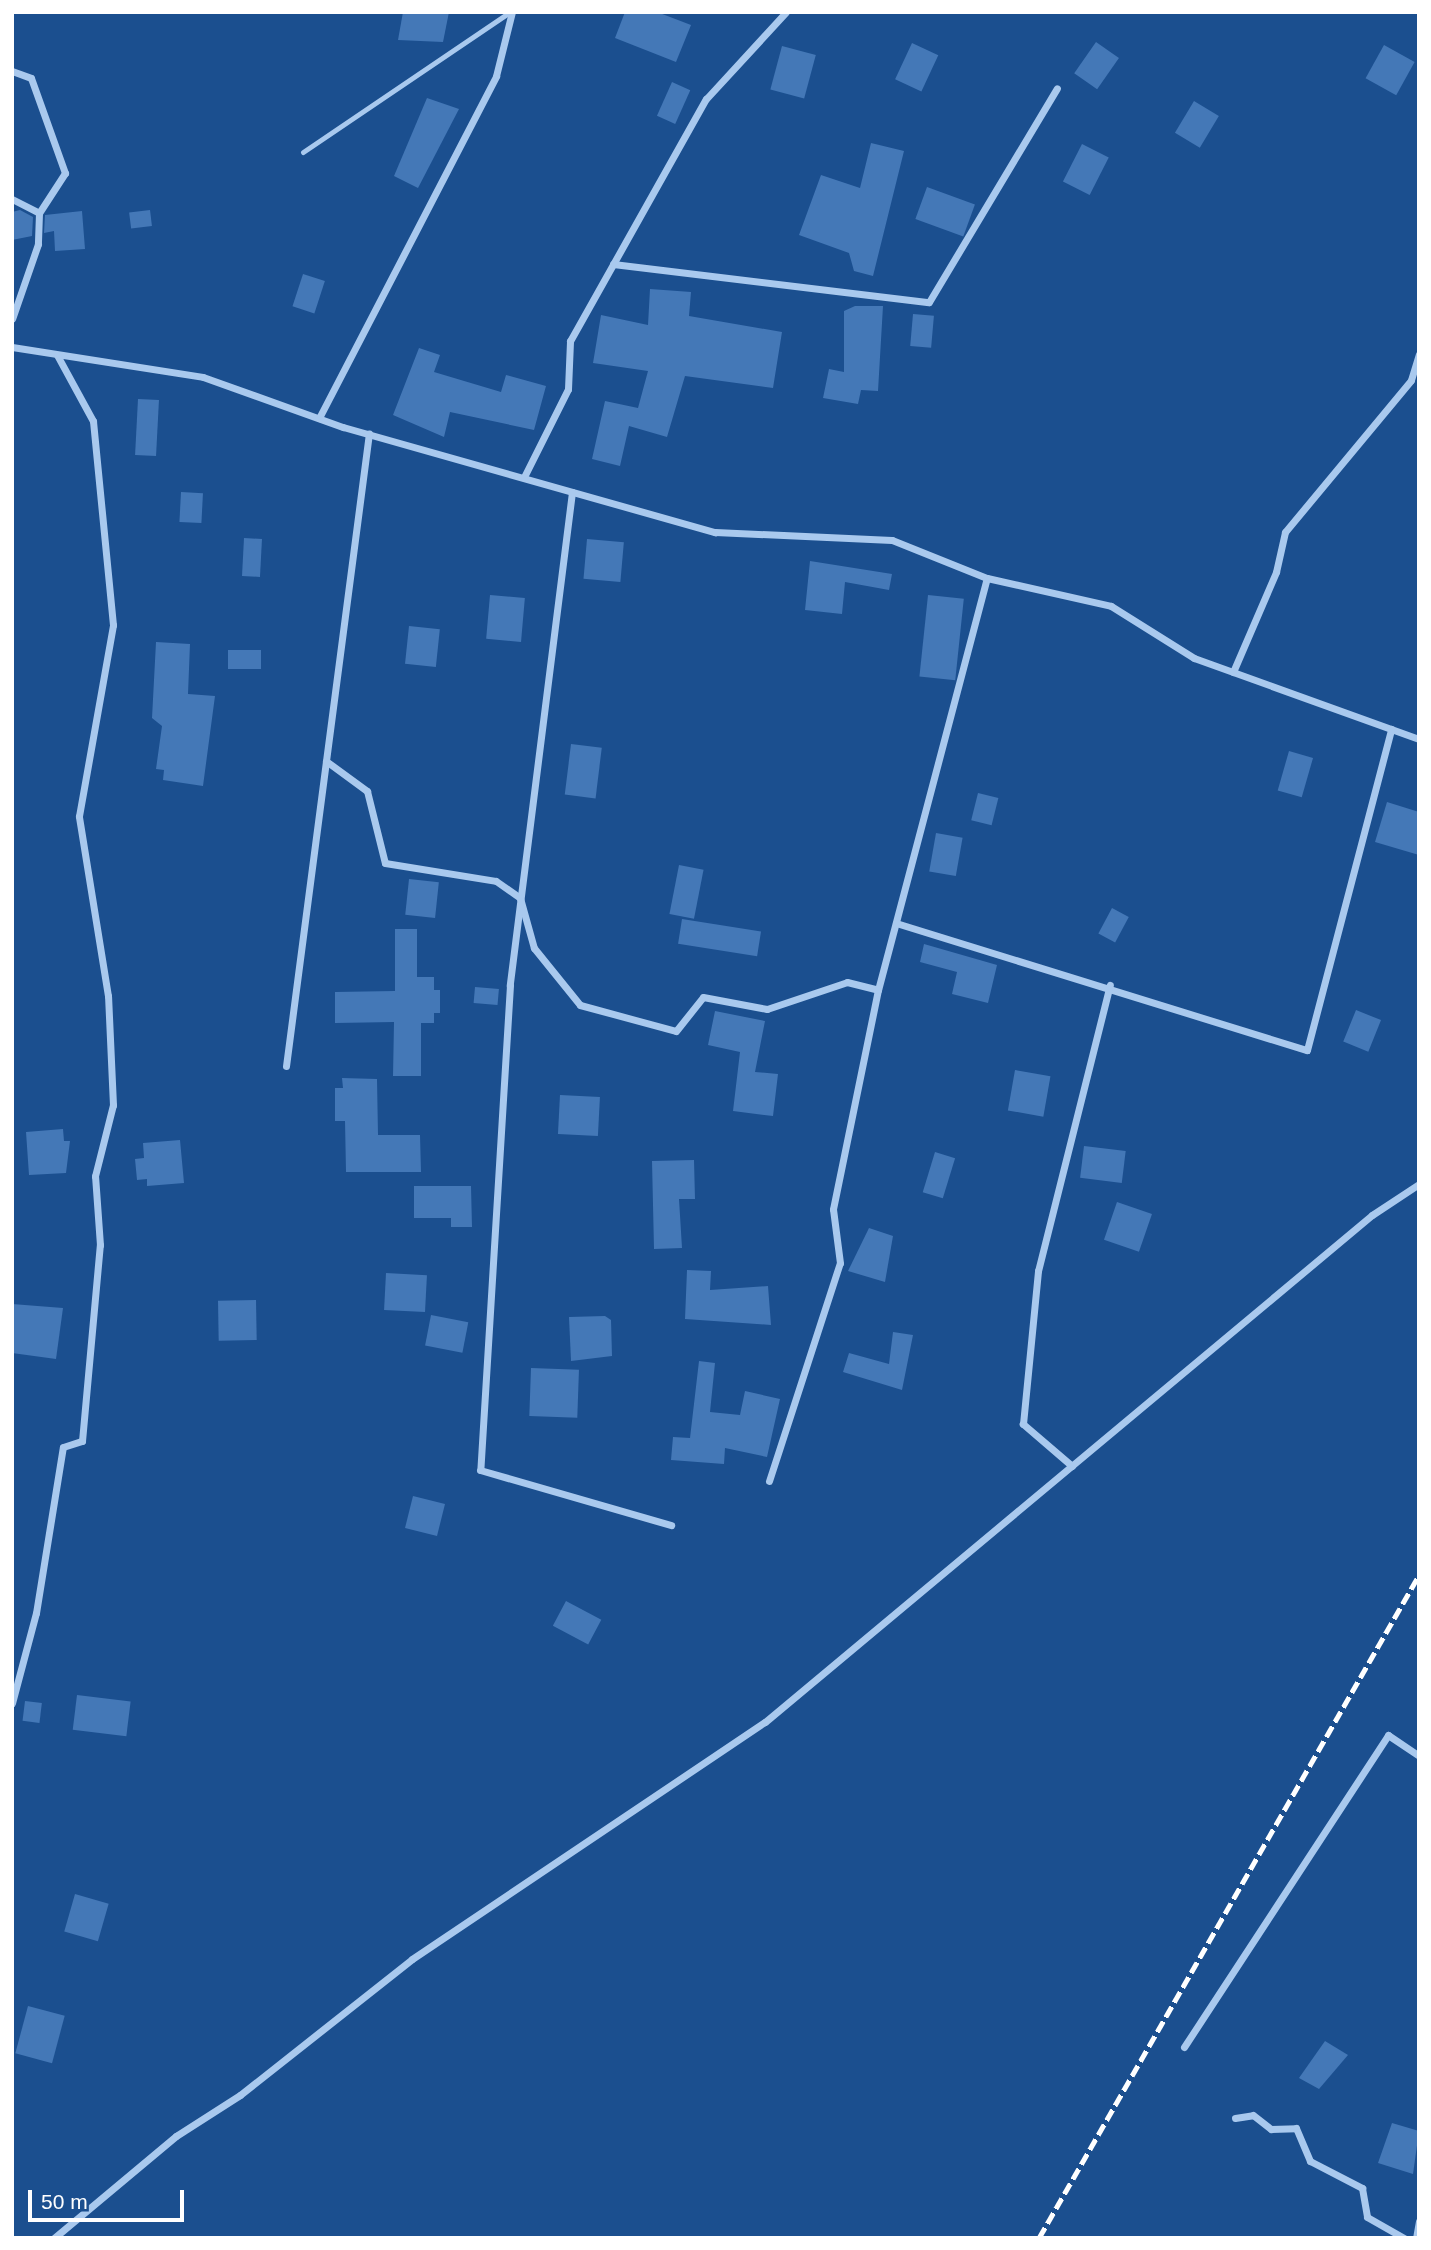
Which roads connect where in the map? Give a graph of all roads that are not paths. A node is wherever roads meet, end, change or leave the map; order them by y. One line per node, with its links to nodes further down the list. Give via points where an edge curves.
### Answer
1 (511, 12): 5 (lane); 13 (street, via 496,76)
2 (786, 12): 8 (street, via 706,99)
3 (12, 72): 7 (street, via 32,78 65,173)
4 (1057, 88): 8 (street, via 929,302)
5 (303, 152)
6 (12, 199): 7 (street)
7 (40, 213): 9 (street, via 38,244)
8 (614, 264): 15 (street, via 570,341 568,389)
9 (12, 319)
10 (12, 347): 12 (street)
11 (1419, 354): 18 (street, via 1411,380 1285,532 1276,572)
12 (57, 355): 13 (street, via 203,377); 31 (street, via 93,421 113,625 79,816 108,996 113,1105 95,1176 100,1245 82,1441 63,1447 36,1613)
13 (319, 418): 14 (street)
14 (369, 433): 15 (street); 21 (street)
15 (524, 477): 16 (street)
16 (572, 492): 17 (street, via 715,532 892,540); 22 (street)
17 (987, 578): 18 (street, via 1111,606 1194,659); 23 (street)
18 (1233, 672): 19 (street)
19 (1391, 729): 20 (street); 24 (street, via 1307,1050)
20 (1419, 739)
21 (326, 761): 22 (street, via 367,791 385,863 496,881); 26 (street)
22 (520, 898): 25 (street, via 534,948 580,1005 676,1031 703,997 767,1010 847,982); 30 (street, via 480,1470)
23 (896, 923): 24 (street); 25 (street)
24 (1110, 985): 28 (street, via 1038,1271 1023,1424)
25 (878, 990): 29 (street, via 833,1209 840,1263)
26 (286, 1066)
27 (1417, 1186): 28 (street, via 1372,1215)
28 (1072, 1466): 36 (street, via 765,1722 412,1959 251,2088 176,2136)
29 (769, 1481)
30 (671, 1525)
31 (12, 1703)
32 (1419, 1756): 33 (street, via 1388,1735)
33 (1184, 2048)
34 (1236, 2118): 37 (street, via 1253,2115 1271,2129 1296,2128 1310,2161 1362,2189 1367,2217)
35 (1419, 2221): 38 (street)
36 (54, 2238)
37 (1404, 2238)
38 (1416, 2238)

